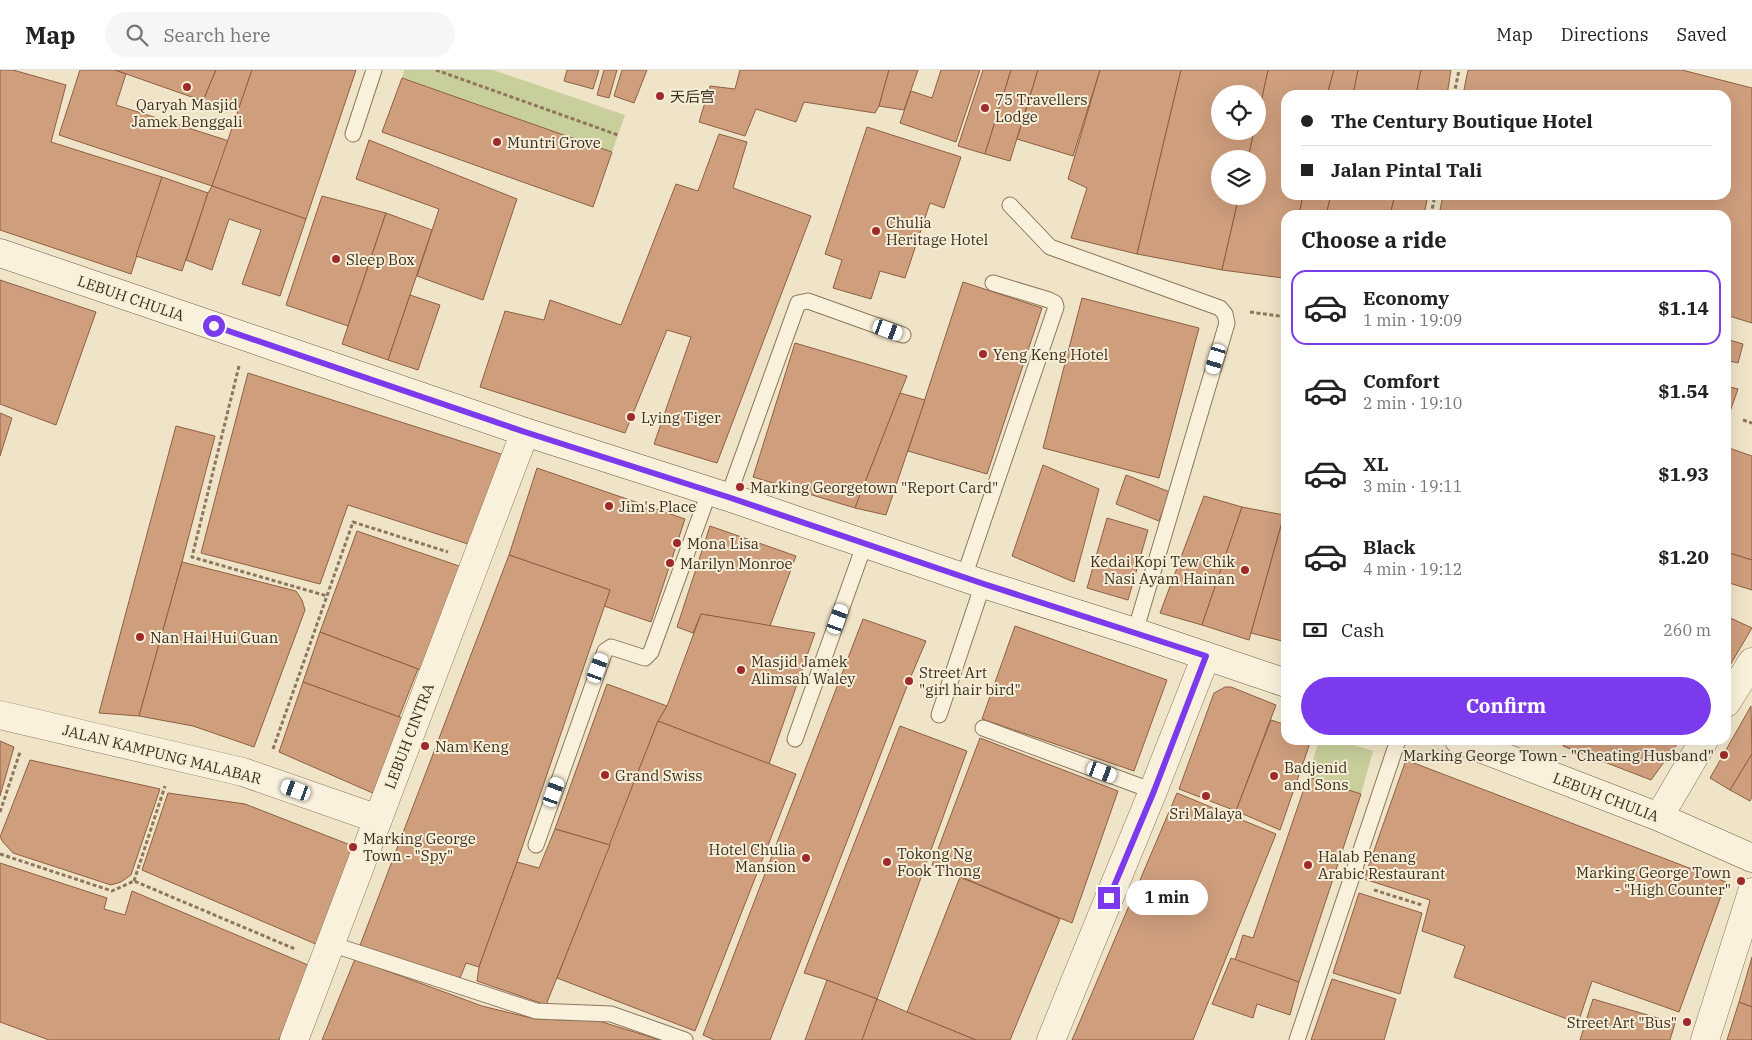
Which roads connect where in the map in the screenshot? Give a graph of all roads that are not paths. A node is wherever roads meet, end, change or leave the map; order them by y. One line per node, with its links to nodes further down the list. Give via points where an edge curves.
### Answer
1 (374, 70): 2 (lane)
2 (353, 134)
3 (1010, 205): 11 (lane, via 1050,248 1220,308 1225,314 1227,323)
4 (0, 253): 7 (street, LEBUH CHULIA)
5 (993, 283): 10 (lane, via 1049,300 1056,308)
6 (903, 335): 8 (lane, via 808,301 798,303)
7 (525, 432): 8 (street, LEBUH CHULIA); 25 (street, LEBUH CINTRA)
8 (718, 494): 9 (street, LEBUH CHULIA); 26 (lane, via 651,652 645,658 611,647 605,651)
9 (865, 543): 10 (street, LEBUH CHULIA); 19 (lane)
10 (974, 581): 11 (street, LEBUH CHULIA); 17 (lane)
11 (1134, 632): 12 (street, LEBUH CHULIA)
12 (1206, 656): 14 (street, LEBUH CHULIA); 23 (street)
13 (1752, 662): 15 (street)
14 (1281, 681)
15 (1731, 695)
16 (0, 715): 25 (street, JALAN KAMPUNG MALABAR, via 263,778)
17 (939, 715)
18 (983, 728): 23 (lane)
19 (795, 740)
20 (1396, 745): 33 (lane)
21 (1472, 745): 24 (street, LEBUH CHULIA)
22 (1701, 745): 24 (street)
23 (1154, 791): 32 (street)
24 (1659, 817): 27 (street, LEBUH CHULIA)
25 (378, 819): 29 (street, LEBUH CINTRA)
26 (536, 845)
27 (1752, 858)
28 (1752, 892): 34 (street)
29 (327, 952): 30 (street, LEBUH CINTRA); 31 (lane, via 536,1011 611,1014)
30 (294, 1040)
31 (685, 1040)
32 (1051, 1040)
33 (1298, 1040)
34 (1705, 1040)

